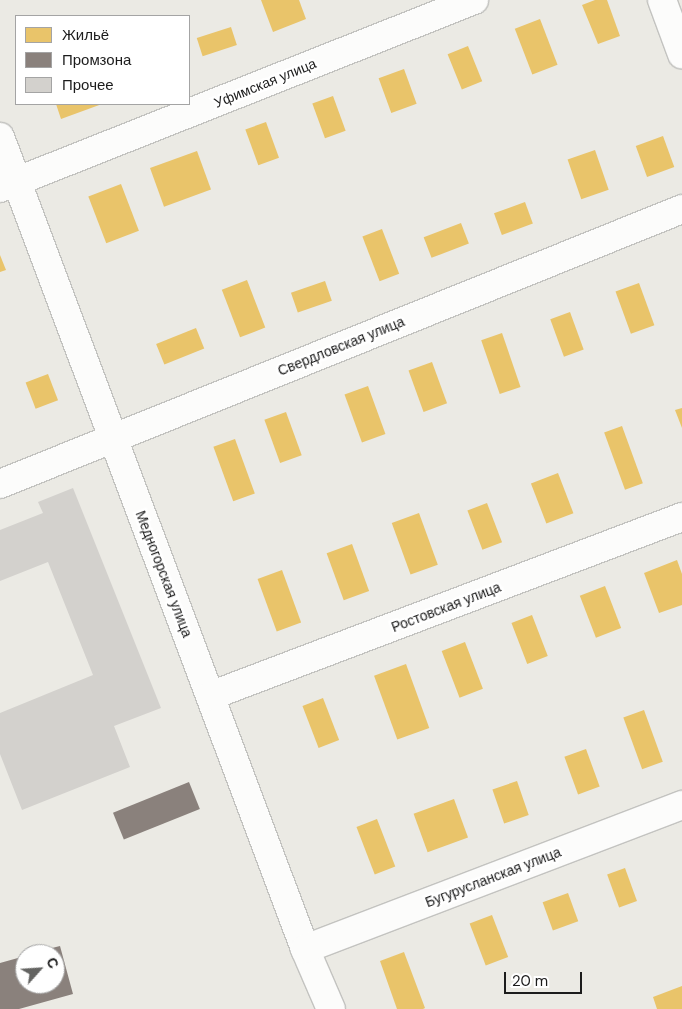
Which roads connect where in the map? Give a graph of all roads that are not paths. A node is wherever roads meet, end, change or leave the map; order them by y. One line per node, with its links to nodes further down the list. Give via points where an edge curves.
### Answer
1 (474, 0): 5 (street, Уфимская улица)
2 (662, 0): 3 (street)
3 (682, 54)
4 (0, 137): 5 (street, Медногорская улица)
5 (8, 185): 7 (street, Медногорская улица)
6 (682, 209): 7 (street, Свердловская улица)
7 (113, 438): 8 (street, Свердловская улица); 10 (street, Медногорская улица)
8 (0, 484)
9 (682, 517): 10 (street, Ростовская улица)
10 (210, 696): 12 (street, Медногорская улица)
11 (682, 805): 12 (street, Бугурусланская улица)
12 (305, 949): 13 (street, Медногорская улица)
13 (331, 1009)

